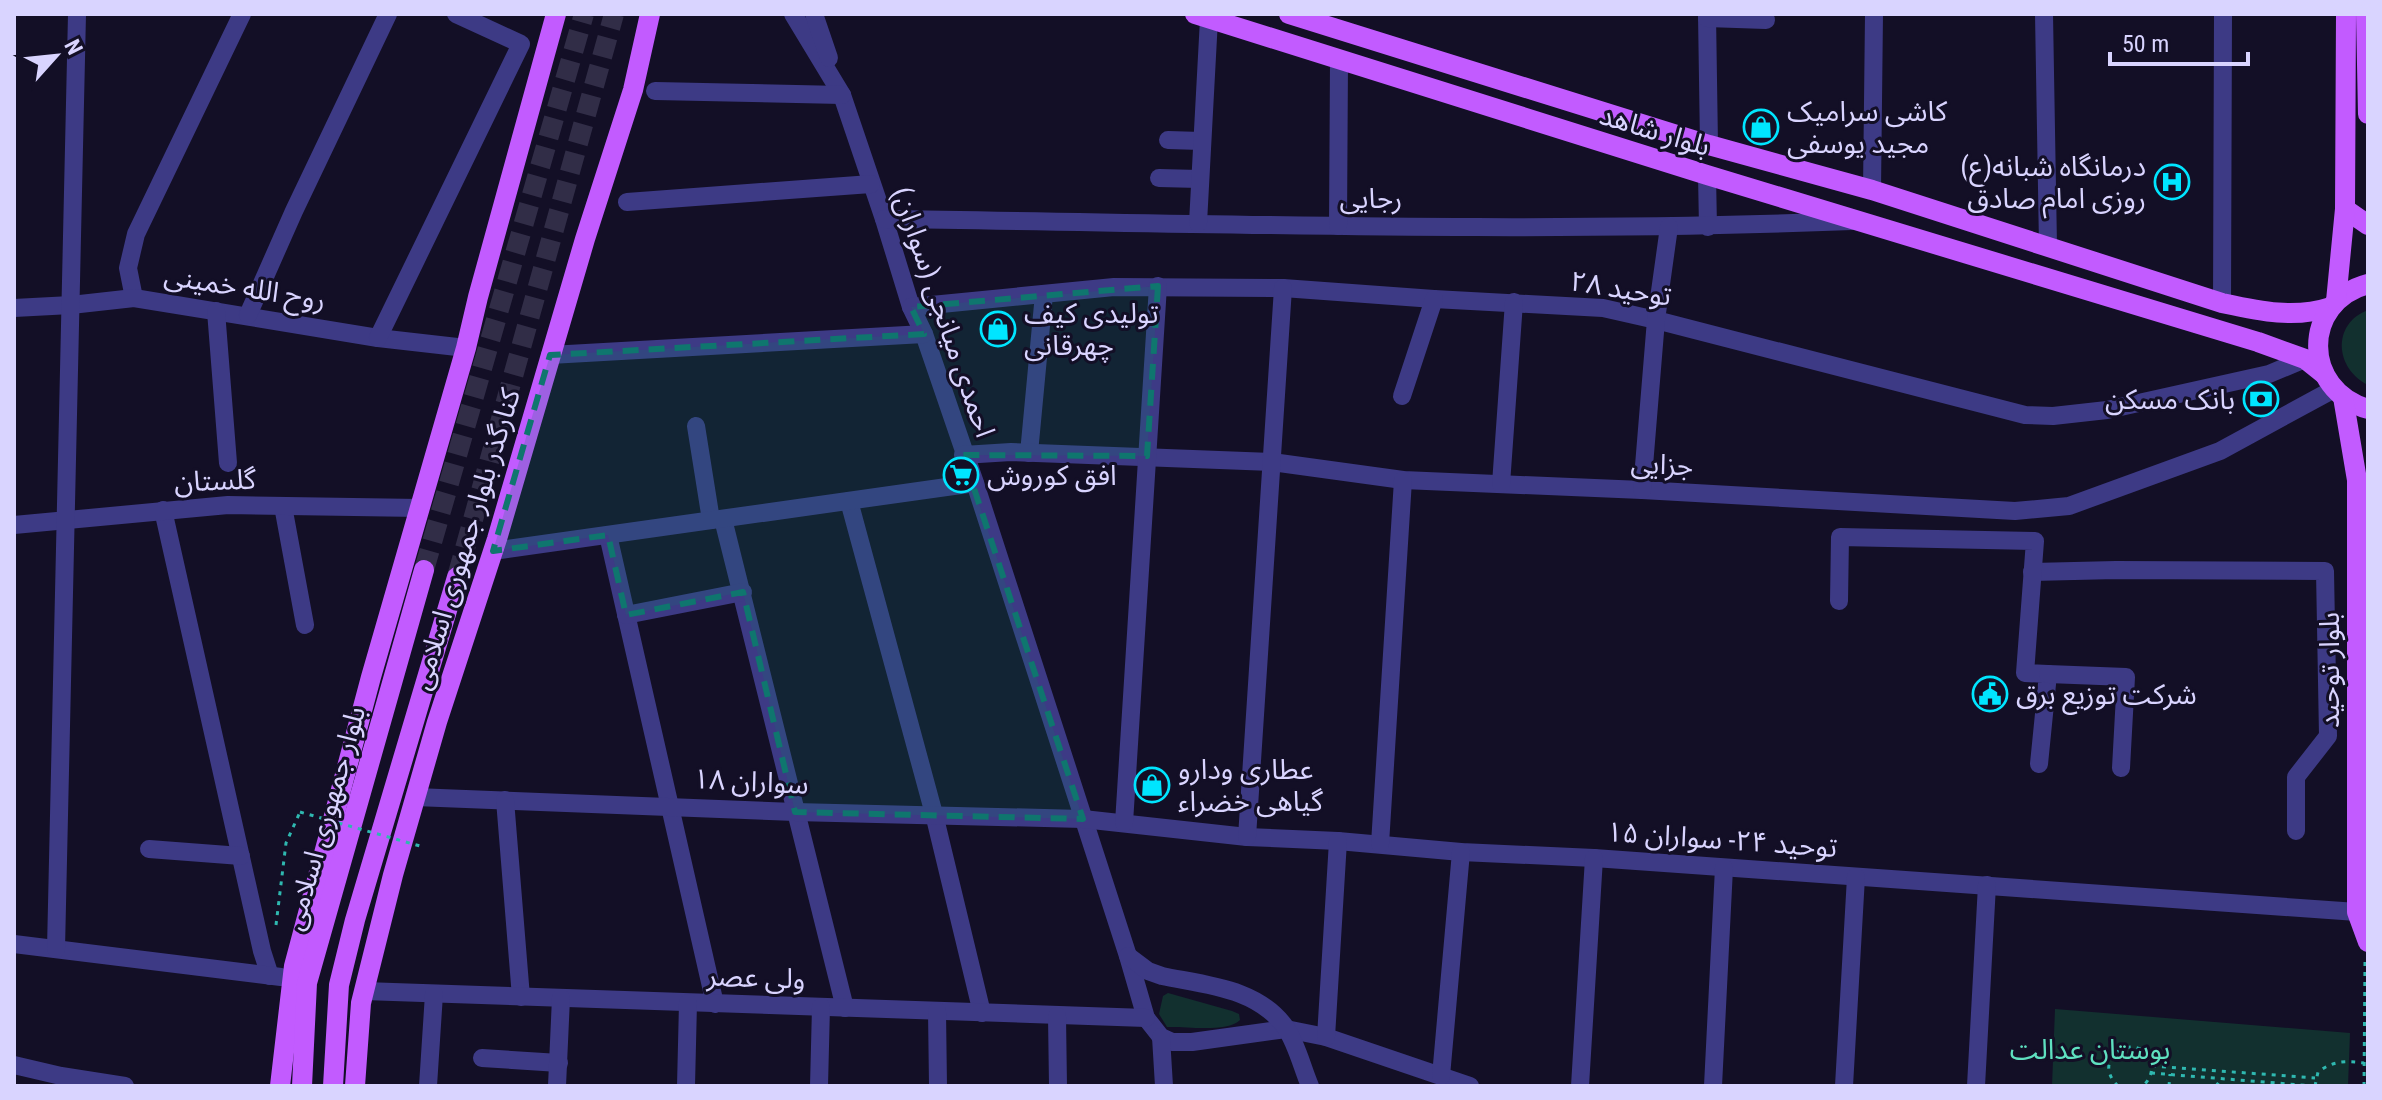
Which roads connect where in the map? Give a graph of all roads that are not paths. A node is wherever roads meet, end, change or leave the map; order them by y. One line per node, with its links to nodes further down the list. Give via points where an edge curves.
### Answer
1 (77, 14): 50 (street)
2 (242, 14): 45 (street, via 136,234 128,268)
3 (388, 14): 55 (street)
4 (456, 14): 58 (street, via 521,44)
5 (556, 14): 60 (main road, کنارگذر بلوار جمهوری اسلامی)
6 (650, 14): 61 (main road, کنارگذر بلوار جمهوری اسلامی, via 633,90)
7 (793, 14): 21 (street, احمدی میانجی (سواران))
8 (814, 14): 21 (street)
9 (1289, 14): 17 (main road, بلوار شاهد)
10 (1874, 14): 30 (street)
11 (2044, 14): 40 (street)
12 (2223, 14): 48 (street)
13 (2346, 14): 32 (main road)
14 (2366, 14): 22 (main road)
15 (1202, 16): 19 (main road, بلوار شاهد); 24 (street)
16 (1707, 16): 18 (street); 25 (street)
17 (1330, 20): 25 (main road, بلوار شاهد)
18 (1766, 20)
19 (1339, 61): 26 (main road, بلوار شاهد); 37 (street)
20 (655, 91): 21 (street)
21 (842, 95): 29 (street, احمدی میانجی (سواران))
22 (2368, 114)
23 (1168, 140): 24 (street)
24 (1201, 141): 28 (street)
25 (1709, 145): 30 (main road, بلوار شاهد)
26 (1707, 175): 34 (main road, بلوار شاهد); 39 (street)
27 (1159, 178): 28 (street)
28 (1199, 179): 35 (street)
29 (871, 184): 31 (street); 33 (street, احمدی میانجی (سواران))
30 (1872, 190): 40 (main road, بلوار شاهد)
31 (627, 202)
32 (2345, 209): 36 (main road); 49 (main road)
33 (884, 219): 35 (street, رجایی); 51 (street, احمدی میانجی (سواران))
34 (1858, 221): 39 (street, رجایی); 59 (main road, بلوار شاهد)
35 (1198, 223): 37 (street, رجایی)
36 (2368, 225)
37 (1338, 226): 38 (street, رجایی)
38 (1669, 227): 39 (street, رجایی); 56 (street)
39 (1708, 227)
40 (2048, 246): 48 (main road, بلوار شاهد)
41 (2368, 284): 49 (main road, بلوار شاهد)
42 (1158, 286): 43 (street, توحید ۲۸); 44 (street, توحید ۲۸); 69 (street)
43 (1283, 288): 46 (street, توحید ۲۸); 70 (street)
44 (1044, 294): 51 (street, توحید ۲۸); 67 (street)
45 (134, 298): 50 (street, روح الله خمینی); 53 (street, روح الله خمینی)
46 (1434, 299): 47 (street, توحید ۲۸); 64 (street)
47 (1514, 302): 56 (street, توحید ۲۸, via 1603,308); 75 (street)
48 (2222, 303): 54 (main road, بلوار شاهد)
49 (2334, 304): 54 (main road, بلوار شاهد, via 2312,313); 63 (main road, بلوار توحید, via 2318,347)
50 (71, 305): 52 (street, روح الله خمینی); 82 (street)
51 (911, 307): 57 (street, احمدی میانجی (سواران))
52 (14, 308)
53 (216, 311): 55 (street, روح الله خمینی); 71 (street)
54 (2264, 312): 59 (main road, via 2277,317 2284,335)
55 (248, 315): 58 (street, روح الله خمینی)
56 (1656, 320): 62 (street, توحید ۲۸, via 2025,415 2107,410 2269,374); 76 (street)
57 (924, 334): 61 (street); 68 (street, احمدی میانجی (سواران))
58 (378, 338): 60 (street, روح الله خمینی)
59 (2262, 343): 62 (main road, بلوار شاهد)
60 (466, 348): 79 (main road, کنارگذر بلوار جمهوری اسلامی)
61 (550, 355): 85 (main road, کنارگذر بلوار جمهوری اسلامی)
62 (2305, 359): 63 (main road, بلوار شاهد)
63 (2334, 387): 65 (main road, بلوار شاهد); 72 (main road, بلوار توحید); 76 (street, جزایی, via 2220,451 2069,506 2015,511)
64 (1402, 396)
65 (2368, 409)
66 (696, 426): 81 (street)
67 (1029, 453): 68 (street, جزایی); 69 (street, جزایی)
68 (963, 455): 74 (street, احمدی میانجی (سواران))
69 (1147, 456): 70 (street, جزایی); 104 (street)
70 (1272, 462): 73 (street, جزایی); 106 (street)
71 (228, 463)
72 (2362, 474): 95 (main road, بلوار توحید)
73 (1403, 480): 75 (street, جزایی); 108 (street)
74 (975, 483): 77 (street); 103 (street, احمدی میانجی (سواران))
75 (1501, 484): 76 (street, جزایی)
76 (1642, 490)
77 (849, 501): 81 (street); 102 (street)
78 (283, 506): 79 (street, گلستان); 80 (street, گلستان); 92 (street)
79 (420, 508): 121 (main road, کنارگذر بلوار جمهوری اسلامی)
80 (163, 510): 82 (street, گلستان); 111 (street)
81 (717, 520): 84 (street); 89 (street)
82 (65, 521): 83 (street, گلستان); 118 (street)
83 (14, 525)
84 (608, 535): 85 (street); 91 (street)
85 (493, 551): 98 (main road, کنارگذر بلوار جمهوری اسلامی)
86 (424, 570): 144 (main road, بلوار جمهوری اسلامی, via 307,983)
87 (2032, 572): 90 (street, via 2035,541 1840,537); 93 (street, via 2025,673); 94 (street, via 2325,571)
88 (457, 577): 145 (main road, بلوار جمهوری اسلامی, via 342,972)
89 (743, 592): 91 (street); 101 (street)
90 (1839, 601)
91 (626, 615): 100 (street)
92 (305, 625)
93 (2048, 674): 96 (street); 97 (street, via 2126,677)
94 (2328, 736): 95 (street); 105 (street, via 2296,777)
95 (2357, 738): 116 (main road, بلوار توحید)
96 (2039, 764)
97 (2121, 768)
98 (415, 797): 99 (street, سواران ۱۸); 122 (main road, کنارگذر بلوار جمهوری اسلامی)
99 (505, 800): 100 (street, سواران ۱۸); 124 (street)
100 (670, 805): 101 (street, سواران ۱۸); 127 (street)
101 (795, 812): 102 (street, سواران ۱۸); 129 (street)
102 (934, 814): 103 (street, سواران ۱۸); 131 (street)
103 (1083, 819): 104 (street, توحید ۲۴- سواران ۱۵); 120 (street, احمدی میانجی (سواران))
104 (1124, 823): 106 (street, توحید ۲۴- سواران ۱۵)
105 (2296, 831)
106 (1247, 837): 107 (street, توحید ۲۴- سواران ۱۵)
107 (1338, 841): 108 (street, توحید ۲۴- سواران ۱۵); 136 (street)
108 (1380, 844): 110 (street, توحید ۲۴- سواران ۱۵)
109 (149, 849): 111 (street)
110 (1461, 852): 112 (street, توحید ۲۴- سواران ۱۵); 140 (street)
111 (241, 856): 121 (street, via 262,951)
112 (1594, 858): 113 (street, توحید ۲۴- سواران ۱۵); 156 (street)
113 (1724, 868): 114 (street, توحید ۲۴- سواران ۱۵); 157 (street)
114 (1856, 877): 115 (street, توحید ۲۴- سواران ۱۵); 158 (street)
115 (1987, 885): 116 (street, توحید ۲۴- سواران ۱۵); 159 (street)
116 (2357, 912): 119 (main road, بلوار توحید)
117 (14, 944): 118 (street)
118 (56, 949): 121 (street)
119 (2367, 952)
120 (1128, 956): 133 (street, احمدی میانجی (سواران)); 134 (street, via 1162,976 1251,997)
121 (281, 977): 143 (main road, کنارگذر بلوار جمهوری اسلامی)
122 (364, 991): 123 (street, ولی عصر); 146 (main road, کنارگذر بلوار جمهوری اسلامی)
123 (434, 994): 124 (street, ولی عصر); 147 (street)
124 (521, 997): 125 (street, ولی عصر)
125 (561, 998): 126 (street, ولی عصر); 138 (street)
126 (688, 1003): 127 (street, ولی عصر); 149 (street)
127 (715, 1004): 128 (street, ولی عصر)
128 (821, 1007): 129 (street, ولی عصر); 150 (street)
129 (845, 1008): 130 (street, ولی عصر)
130 (937, 1011): 131 (street, ولی عصر); 151 (street)
131 (982, 1013): 132 (street, ولی عصر)
132 (1057, 1016): 133 (street, ولی عصر); 152 (street)
133 (1146, 1018): 135 (street)
134 (1286, 1029): 135 (street, via 1192,1042); 136 (street); 154 (street)
135 (1161, 1037): 153 (street)
136 (1326, 1037): 140 (street)
137 (482, 1058): 138 (street)
138 (559, 1063): 148 (street)
139 (14, 1065): 141 (street)
140 (1441, 1076): 155 (street)
141 (60, 1081): 142 (street)
142 (125, 1086)
143 (280, 1086)
144 (302, 1086)
145 (333, 1086)
146 (355, 1086)
147 (428, 1086)
148 (557, 1086)
149 (686, 1086)
150 (819, 1086)
151 (938, 1086)
152 (1058, 1086)
153 (1164, 1086)
154 (1309, 1086)
155 (1470, 1086)
156 (1580, 1086)
157 (1713, 1086)
158 (1844, 1086)
159 (1976, 1086)

